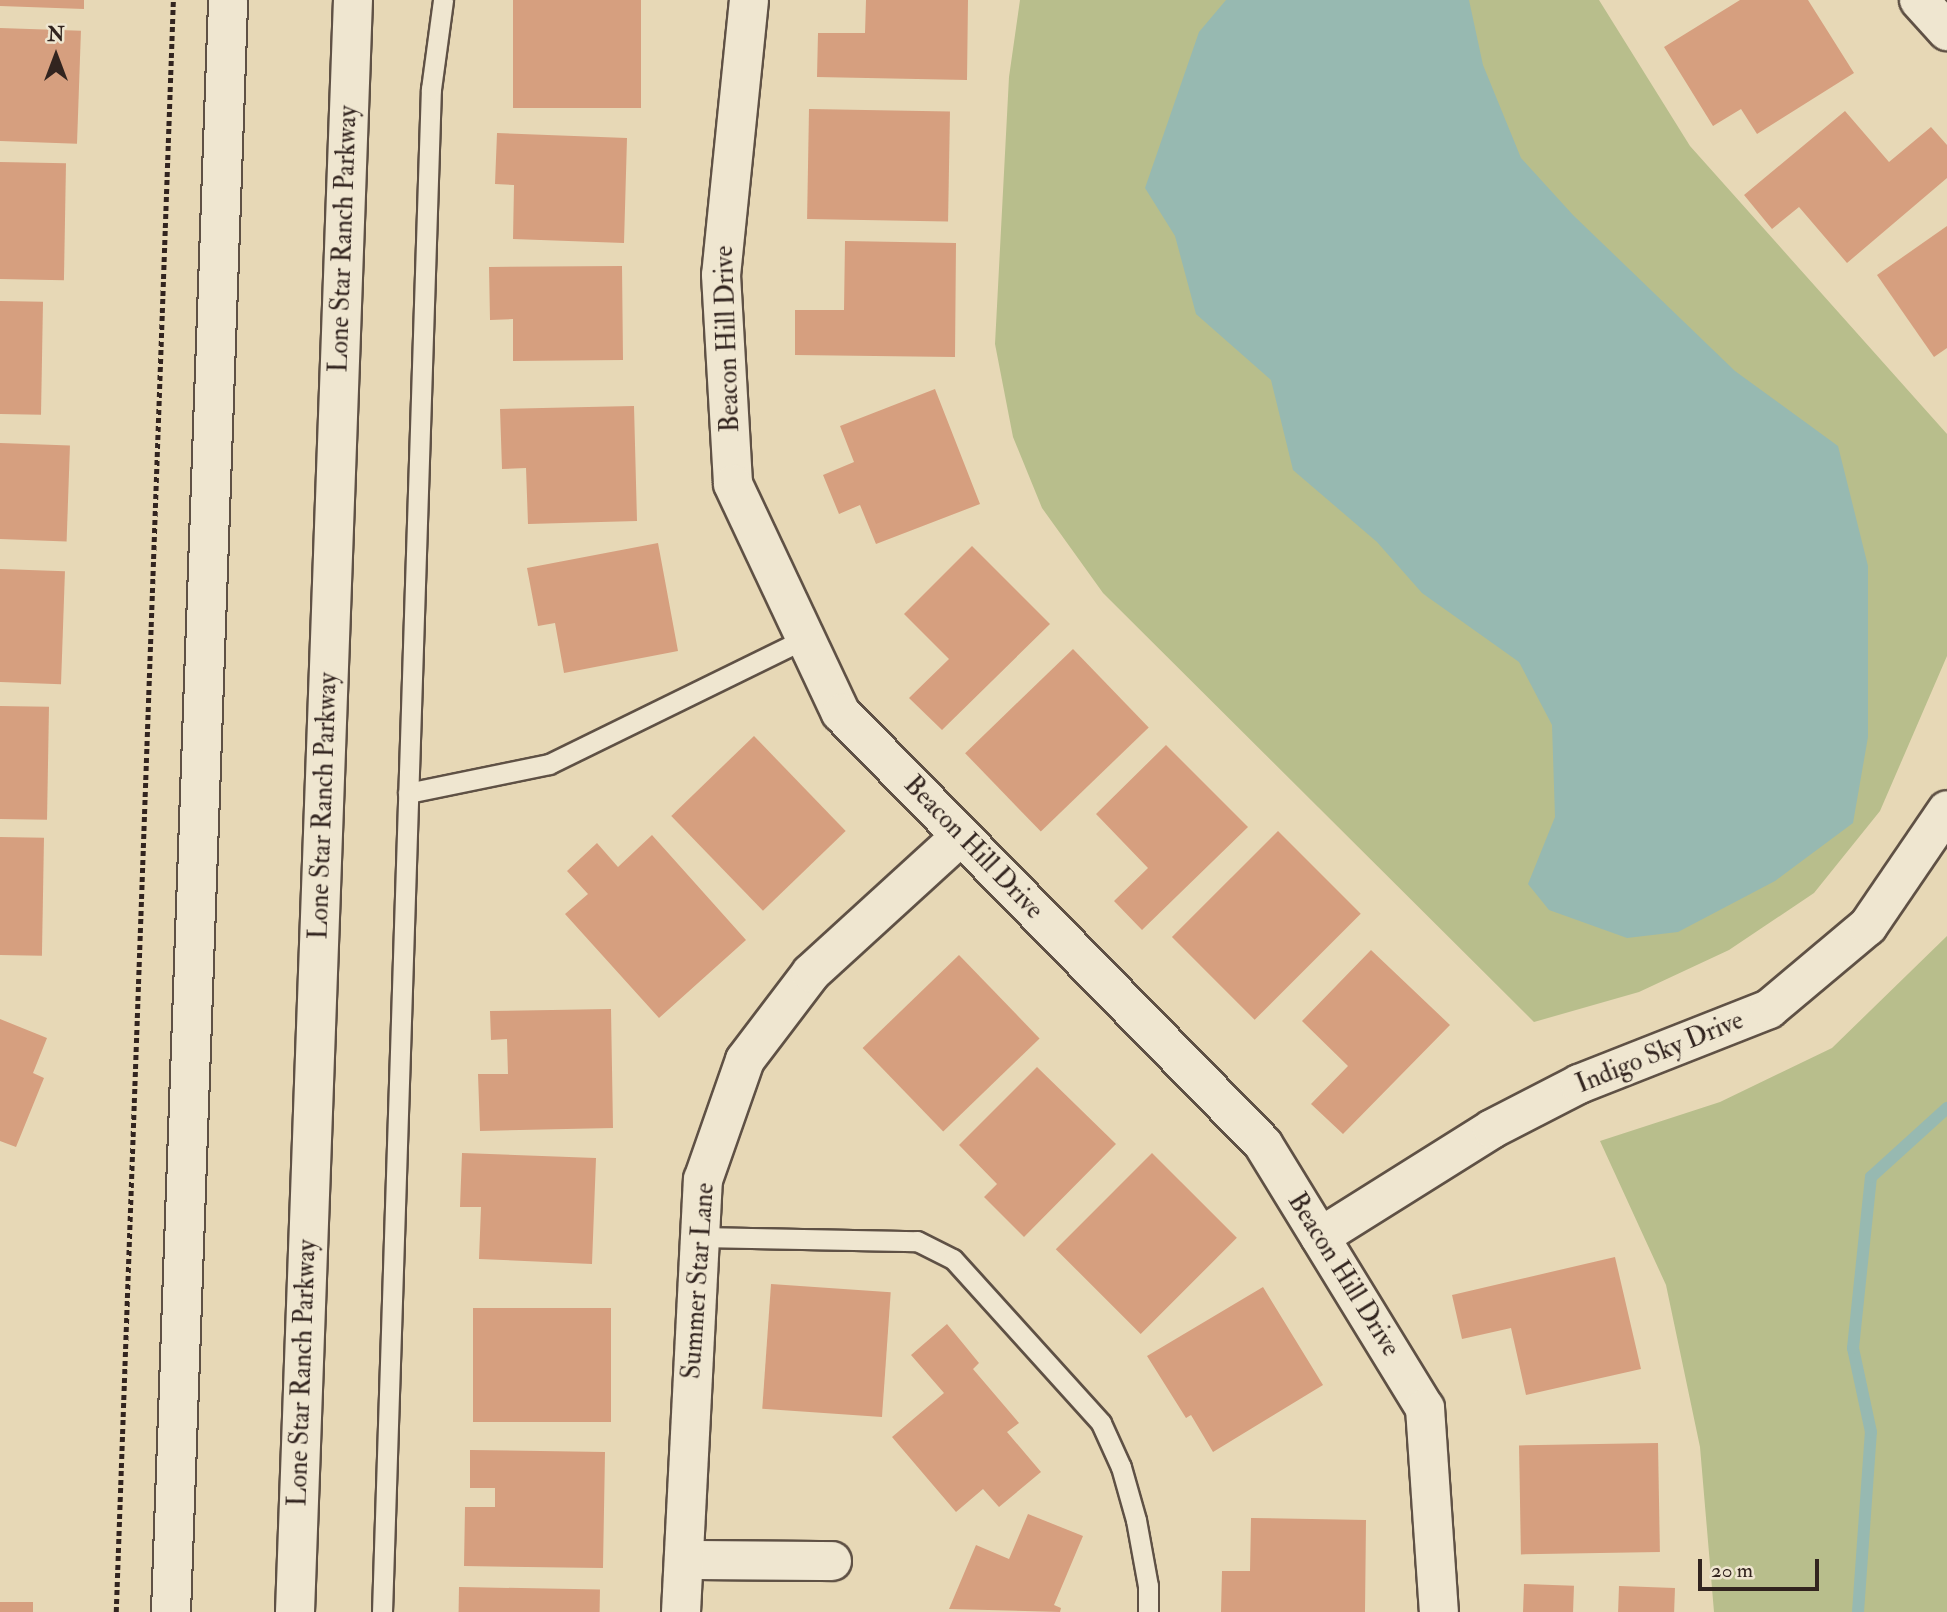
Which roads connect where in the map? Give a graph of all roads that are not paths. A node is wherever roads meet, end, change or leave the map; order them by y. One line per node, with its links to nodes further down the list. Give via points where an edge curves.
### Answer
1 (228, 0): 15 (street)
2 (353, 0): 16 (street, Lone Star Ranch Parkway)
3 (443, 0): 8 (lane, via 431,89)
4 (749, 0): 7 (street, Beacon Hill Drive, via 721,275 733,484)
5 (1919, 0): 6 (street)
6 (1947, 31)
7 (806, 638): 8 (lane, via 549,764); 10 (street, Beacon Hill Drive, via 841,713)
8 (408, 793): 17 (lane)
9 (1947, 810): 12 (street, Indigo Sky Drive, via 1868,926 1769,1009 1579,1084 1524,1112)
10 (961, 836): 11 (street, Summer Star Lane, via 811,973 745,1060 703,1180); 12 (street, Beacon Hill Drive, via 1263,1144)
11 (700, 1237): 13 (street, Summer Star Lane); 19 (lane, via 917,1241 953,1259 1101,1423 1121,1467 1136,1520 1149,1586)
12 (1320, 1237): 20 (street, Beacon Hill Drive, via 1425,1408)
13 (684, 1560): 14 (street); 18 (street, Summer Star Lane)
14 (832, 1561)
15 (172, 1612)
16 (295, 1612)
17 (382, 1612)
18 (681, 1612)
19 (1148, 1612)
20 (1439, 1612)

